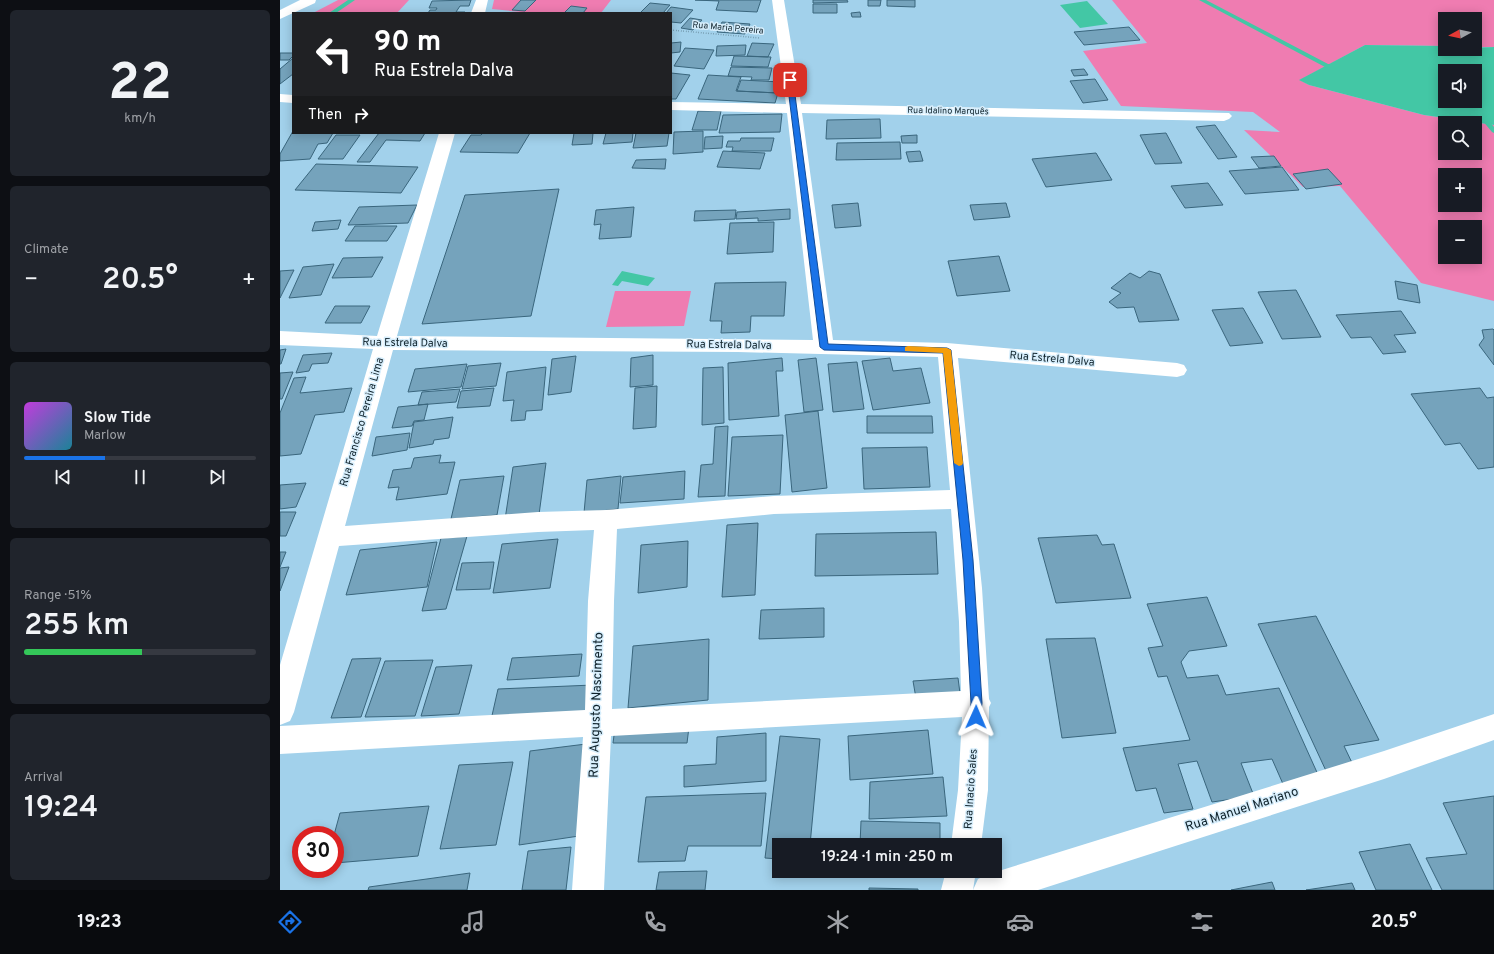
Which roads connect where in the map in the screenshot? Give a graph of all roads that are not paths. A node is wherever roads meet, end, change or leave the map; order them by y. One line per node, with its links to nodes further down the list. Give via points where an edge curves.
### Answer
1 (310, 0): 5 (street)
2 (482, 0): 4 (street)
3 (778, 0): 9 (street)
4 (478, 12)
5 (280, 15)
6 (280, 98): 7 (street)
7 (292, 99)
8 (672, 106): 9 (street, Rua Idalino Marquês)
9 (794, 108): 10 (street, Rua Idalino Marquês); 14 (street)
10 (1224, 116)
11 (447, 134): 13 (street, Rua Francisco Pereira Lima)
12 (280, 338): 13 (street, Rua Estrela Dalva)
13 (385, 343): 14 (street, Rua Estrela Dalva); 19 (street, Rua Francisco Pereira Lima)
14 (824, 347): 15 (street, Rua Estrela Dalva)
15 (947, 350): 16 (street, Rua Estrela Dalva); 17 (street, Rua Inacio Sales)
16 (1177, 370)
17 (962, 499): 18 (street, via 774,505); 20 (street, Rua Inacio Sales)
18 (606, 520): 19 (street, via 538,522); 22 (street, Rua Augusto Nascimento)
19 (329, 537): 21 (street, Rua Francisco Pereira Lima)
20 (977, 703): 22 (street); 25 (street, Rua Inacio Sales, via 971,817)
21 (280, 712)
22 (598, 724): 24 (street); 27 (street, Rua Augusto Nascimento)
23 (1494, 727): 29 (street, Rua Manuel Mariano, via 1384,765)
24 (280, 740)
25 (967, 838)
26 (960, 878): 28 (street)
27 (588, 890)
28 (957, 890)
29 (989, 890)

